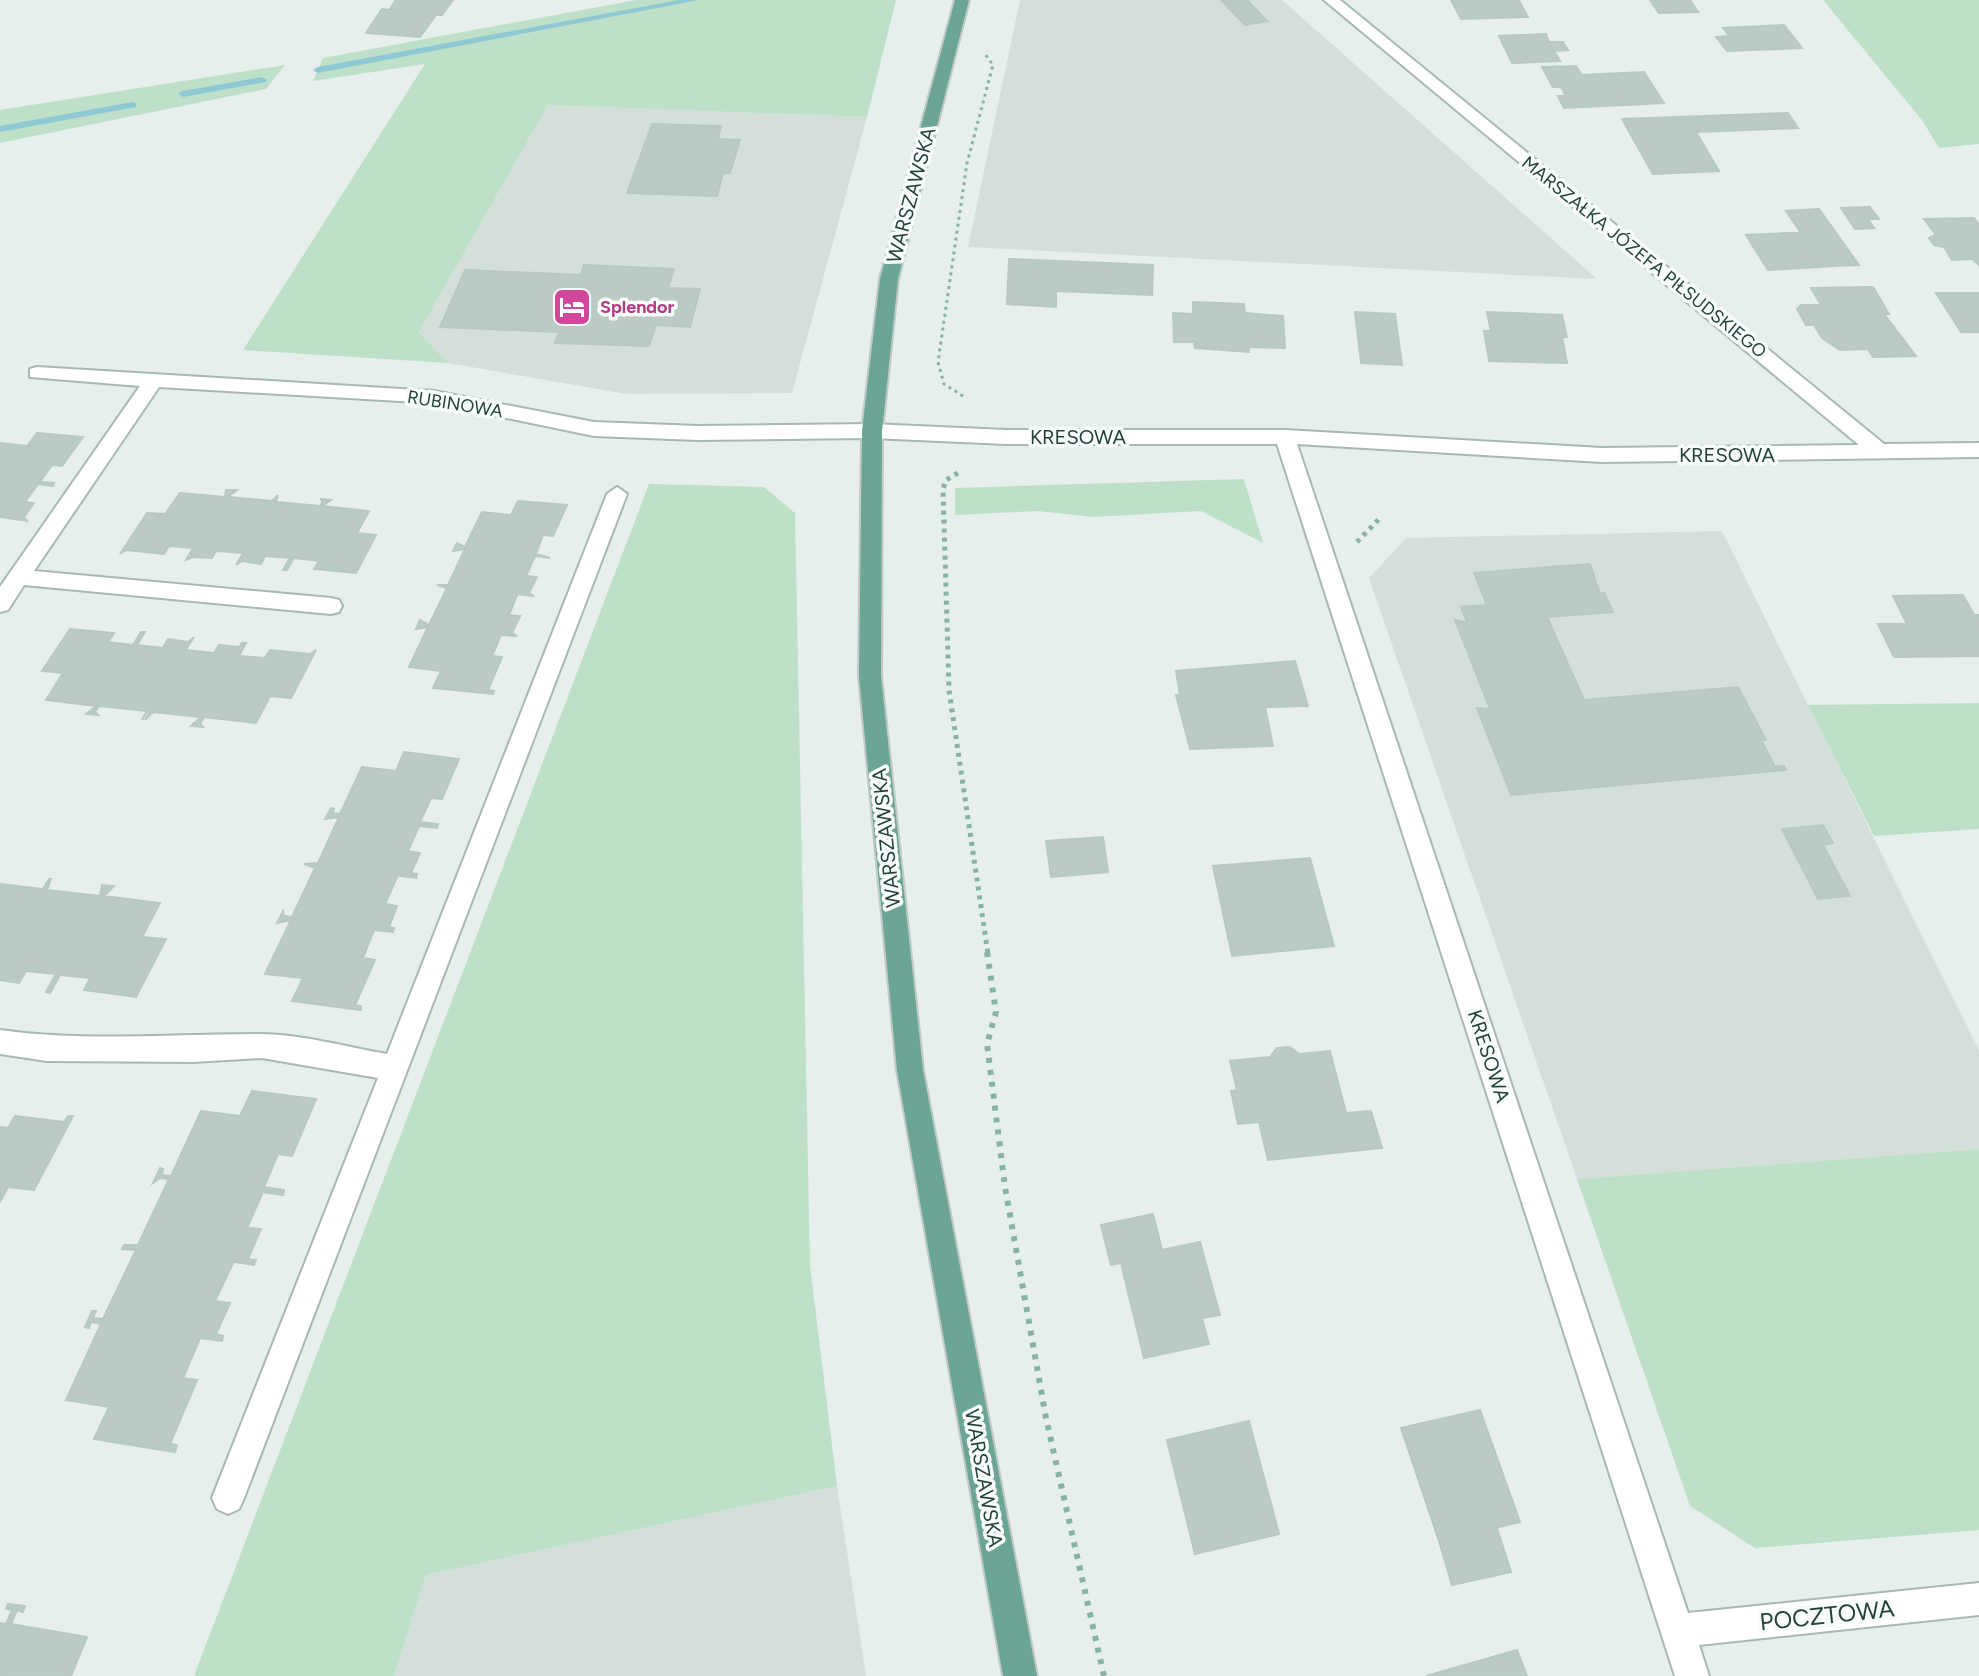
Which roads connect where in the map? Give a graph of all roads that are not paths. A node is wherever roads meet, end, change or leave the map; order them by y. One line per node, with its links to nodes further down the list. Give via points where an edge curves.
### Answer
1 (962, 0): 5 (main road, WARSZAWSKA, via 889,279)
2 (1331, 0): 8 (street, MARSZAŁKA JÓZEFA PIŁSUDSKIEGO)
3 (37, 373): 4 (street, RUBINOWA)
4 (154, 380): 5 (street, RUBINOWA, via 434,397 594,429); 10 (street)
5 (872, 431): 6 (street, KRESOWA, via 1006,437); 18 (main road, WARSZAWSKA, via 870,676 910,1070)
6 (1285, 437): 8 (street, KRESOWA, via 1602,455); 17 (street, KRESOWA)
7 (1979, 450): 8 (street)
8 (1882, 453)
9 (617, 494): 14 (street)
10 (19, 577): 11 (street); 12 (street)
11 (0, 604)
12 (331, 606)
13 (0, 1042): 14 (street, via 62,1049 262,1046)
14 (395, 1068): 15 (street)
15 (228, 1498)
16 (1979, 1599): 17 (street, POCZTOWA)
17 (1675, 1631): 19 (street, KRESOWA)
18 (1020, 1676)
19 (1692, 1676)

